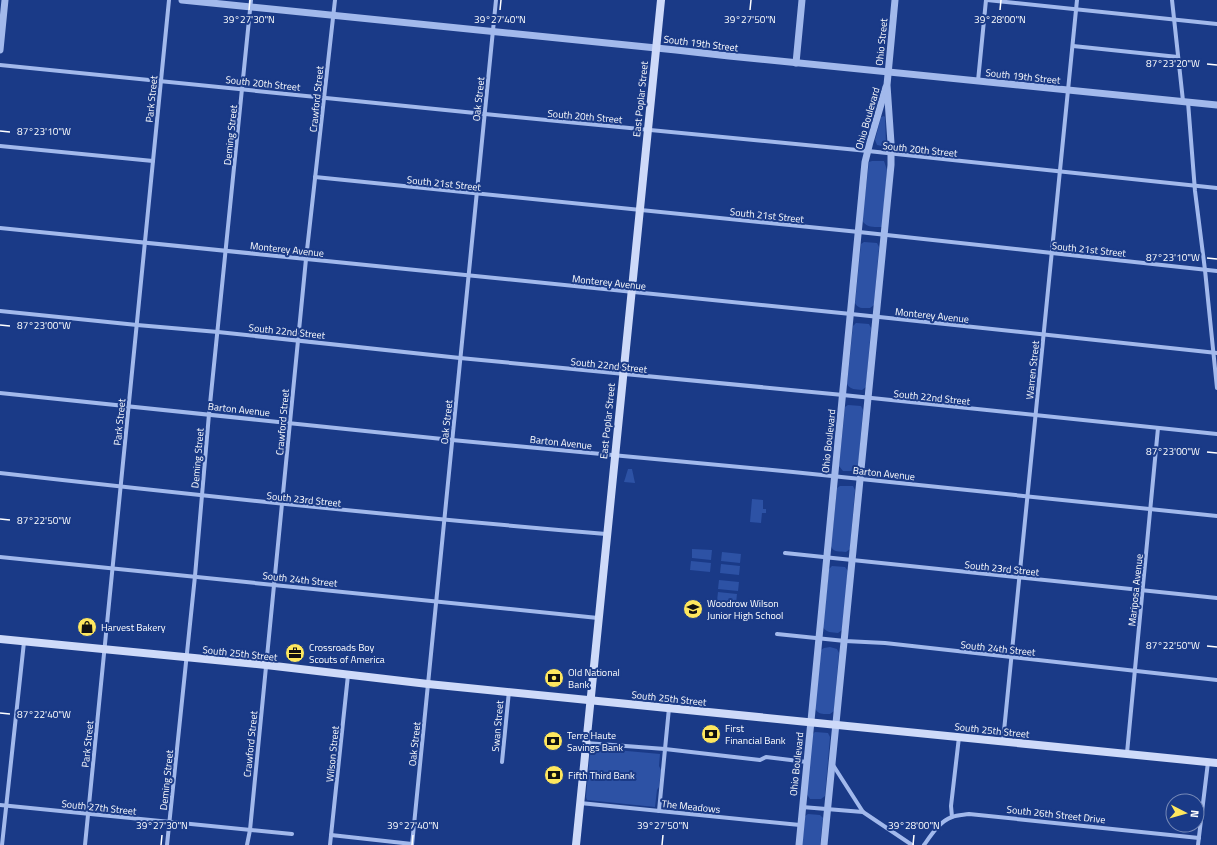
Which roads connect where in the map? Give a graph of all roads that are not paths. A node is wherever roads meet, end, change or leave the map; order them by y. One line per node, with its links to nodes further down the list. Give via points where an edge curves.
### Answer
1 (5, 0): 20 (street)
2 (169, 0): 25 (street, Park Street)
3 (182, 0): 12 (street, South 19th Street)
4 (335, 0): 14 (street, Crawford Street)
5 (496, 0): 17 (street, Oak Street)
6 (661, 0): 19 (main road, East Poplar Street)
7 (802, 0): 22 (street)
8 (895, 0): 24 (street, Ohio Street)
9 (986, 0): 13 (street); 26 (street)
10 (1077, 0): 13 (street, Warren Street)
11 (1172, 0): 15 (street)
12 (251, 4): 14 (street, South 19th Street); 28 (street, Deming Street)
13 (1076, 9): 15 (street); 18 (street, Warren Street)
14 (333, 15): 17 (street, South 19th Street); 30 (street, Crawford Street)
15 (1174, 19): 16 (street); 21 (street)
16 (1217, 24)
17 (493, 31): 19 (street, South 19th Street); 33 (street, Oak Street)
18 (1073, 46): 21 (street); 29 (street, Warren Street)
19 (655, 48): 22 (street, South 19th Street); 34 (main road, East Poplar Street)
20 (0, 50)
21 (1178, 57): 31 (street)
22 (796, 63): 24 (street, South 19th Street)
23 (0, 65): 25 (street, South 20th Street)
24 (888, 72): 26 (street, South 19th Street); 27 (street, Ohio Street)
25 (161, 80): 28 (street, South 20th Street); 38 (street, Park Street)
26 (978, 81): 29 (street, South 19th Street)
27 (887, 85): 36 (street, Ohio Boulevard); 37 (street, Ohio Boulevard)
28 (243, 89): 30 (street, South 20th Street); 49 (street, Deming Street)
29 (1068, 91): 31 (street, South 19th Street); 39 (street, Warren Street)
30 (324, 98): 33 (street, South 20th Street); 40 (street, Crawford Street)
31 (1186, 101): 32 (street, South 19th Street); 41 (street)
32 (1217, 105)
33 (485, 114): 34 (street, South 20th Street); 43 (street, Oak Street)
34 (648, 129): 36 (street, South 20th Street); 44 (main road, East Poplar Street)
35 (0, 146): 38 (street)
36 (868, 151): 37 (street, South 20th Street); 46 (street, Ohio Boulevard)
37 (892, 154): 39 (street, South 20th Street); 47 (street, Ohio Boulevard)
38 (153, 161): 48 (street, Park Street)
39 (1060, 172): 41 (street, South 20th Street); 50 (street, Warren Street)
40 (315, 177): 43 (street, South 21st Street); 51 (street, Crawford Street)
41 (1194, 186): 42 (street, South 20th Street); 52 (street)
42 (1217, 188)
43 (477, 194): 44 (street, South 21st Street); 54 (street, Oak Street)
44 (639, 211): 46 (street, South 21st Street); 55 (main road, East Poplar Street)
45 (0, 228): 48 (street, Monterey Avenue)
46 (859, 232): 47 (street, South 21st Street); 57 (street, Ohio Boulevard)
47 (885, 236): 50 (street, South 21st Street); 58 (street, Ohio Boulevard)
48 (145, 244): 49 (street, Monterey Avenue); 59 (street, Park Street)
49 (226, 251): 51 (street, Monterey Avenue); 60 (street, Deming Street)
50 (1051, 253): 52 (street, South 21st Street); 61 (street, Warren Street)
51 (306, 259): 54 (street, Monterey Avenue); 62 (street, Crawford Street)
52 (1205, 270): 53 (street, South 21st Street); 63 (street)
53 (1217, 271)
54 (469, 275): 55 (street, Monterey Avenue); 64 (street, Oak Street)
55 (630, 292): 57 (street, Monterey Avenue); 65 (main road, East Poplar Street)
56 (0, 311): 59 (street, South 22nd Street)
57 (851, 314): 58 (street, Monterey Avenue); 68 (street, Ohio Boulevard)
58 (877, 317): 61 (street, Monterey Avenue); 69 (street, Ohio Boulevard)
59 (137, 325): 60 (street, South 22nd Street); 70 (street, Park Street)
60 (218, 332): 62 (street, South 22nd Street); 71 (street, Deming Street)
61 (1043, 335): 63 (street, Monterey Avenue); 72 (street, Warren Street)
62 (298, 341): 64 (street, South 22nd Street); 73 (street, Crawford Street)
63 (1215, 353): 66 (street)
64 (460, 358): 65 (street, South 22nd Street); 76 (street, Oak Street)
65 (622, 374): 68 (street, South 22nd Street); 77 (main road, East Poplar Street)
66 (1217, 388)
67 (0, 393): 70 (street, Barton Avenue)
68 (842, 395): 69 (street, South 22nd Street); 79 (street, Ohio Boulevard)
69 (868, 398): 72 (street, South 22nd Street); 80 (street, Ohio Boulevard)
70 (129, 406): 71 (street, Barton Avenue); 81 (street, Park Street)
71 (209, 414): 73 (street, Barton Avenue); 82 (street, Deming Street)
72 (1035, 416): 74 (street, South 22nd Street); 83 (street, Warren Street)
73 (290, 422): 76 (street, Barton Avenue); 84 (street, Crawford Street)
74 (1158, 428): 75 (street, South 22nd Street); 85 (street, Mariposa Avenue)
75 (1217, 434)
76 (452, 440): 77 (street, Barton Avenue); 87 (street, Oak Street)
77 (614, 455): 79 (street, Barton Avenue); 88 (main road, East Poplar Street)
78 (0, 473): 81 (street, South 23rd Street)
79 (835, 476): 80 (street, Barton Avenue); 91 (street, Ohio Boulevard)
80 (861, 479): 83 (street, Barton Avenue); 92 (street, Ohio Boulevard)
81 (121, 487): 82 (street, South 23rd Street); 93 (street, Park Street)
82 (202, 496): 84 (street, South 23rd Street); 94 (street, Deming Street)
83 (1028, 496): 85 (street, Barton Avenue); 95 (street, Warren Street)
84 (283, 505): 87 (street, South 23rd Street); 96 (street, Crawford Street)
85 (1151, 508): 86 (street, Barton Avenue); 97 (street, Mariposa Avenue)
86 (1217, 516)
87 (444, 521): 88 (street, South 23rd Street); 99 (street, Oak Street)
88 (606, 534): 100 (main road, East Poplar Street)
89 (785, 553): 91 (street, South 23rd Street)
90 (0, 557): 93 (street, South 24th Street)
91 (826, 557): 92 (street, South 23rd Street); 102 (street, Ohio Boulevard)
92 (853, 559): 95 (street, South 23rd Street); 104 (street, Ohio Boulevard)
93 (113, 568): 94 (street, South 24th Street); 106 (street, Park Street)
94 (195, 576): 96 (street, South 24th Street); 107 (street, Deming Street)
95 (1020, 578): 97 (street, South 23rd Street); 108 (street, Warren Street)
96 (274, 585): 99 (street, South 24th Street); 109 (street, Crawford Street)
97 (1143, 589): 98 (street, South 23rd Street); 110 (street, Mariposa Avenue)
98 (1217, 598)
99 (435, 602): 100 (street, South 24th Street); 113 (street, Oak Street)
100 (598, 618): 115 (main road, East Poplar Street)
101 (777, 634): 102 (street, South 24th Street)
102 (818, 638): 104 (street, South 24th Street); 117 (street, Ohio Boulevard)
103 (0, 640): 105 (main road, South 25th Street)
104 (845, 641): 108 (street, South 24th Street, via 885,643); 118 (street, Ohio Boulevard)
105 (24, 642): 106 (main road, South 25th Street); 130 (street)
106 (104, 650): 107 (main road, South 25th Street); 135 (street, Park Street)
107 (186, 657): 109 (main road, South 25th Street); 137 (street, Deming Street)
108 (1012, 658): 110 (street, South 24th Street); 120 (street, Warren Street)
109 (266, 665): 111 (main road, South 25th Street); 139 (street, Crawford Street)
110 (1135, 671): 112 (street, South 24th Street); 123 (street, Mariposa Avenue)
111 (348, 674): 113 (main road, South 25th Street); 141 (street, Wilson Street)
112 (1217, 680)
113 (428, 684): 114 (main road, South 25th Street); 148 (street, Oak Street)
114 (509, 691): 115 (main road, South 25th Street); 124 (street, Swan Street)
115 (590, 700): 116 (main road, South 25th Street); 121 (main road, East Poplar Street)
116 (669, 708): 117 (main road, South 25th Street); 122 (street)
117 (811, 722): 118 (main road, South 25th Street); 125 (street, Ohio Boulevard)
118 (836, 724): 119 (main road, South 25th Street); 127 (street, Ohio Boulevard)
119 (959, 737): 120 (main road, South 25th Street); 136 (street)
120 (1003, 741): 123 (main road, South 25th Street)
121 (586, 743): 122 (street); 128 (main road, East Poplar Street)
122 (665, 749): 125 (street, via 760,760 766,757); 133 (street)
123 (1127, 753): 126 (main road, South 25th Street)
124 (502, 762)
125 (807, 762): 131 (street, Ohio Boulevard)
126 (1213, 762): 142 (street)
127 (832, 765): 132 (street, Ohio Boulevard); 134 (street)
128 (580, 803): 133 (street, The Meadows); 149 (main road, East Poplar Street)
129 (0, 805): 130 (street, South 27th Street)
130 (6, 806): 135 (street, South 27th Street); 143 (street)
131 (802, 807): 132 (street); 138 (street, Ohio Boulevard)
132 (828, 809): 134 (street); 151 (street, Ohio Boulevard)
133 (659, 811): 138 (street, The Meadows)
134 (863, 812): 152 (street)
135 (88, 814): 137 (street, South 27th Street); 144 (street, Park Street)
136 (952, 817): 142 (street, South 26th Street Drive, via 985,815); 153 (street, South 26th Street Drive, via 930,835)
137 (169, 822): 139 (street, South 27th Street); 145 (street, Deming Street)
138 (800, 825): 150 (street, Ohio Boulevard)
139 (250, 830): 140 (street, South 27th Street); 146 (street, Crawford Street)
140 (292, 834)
141 (331, 835): 147 (street, Wilson Street); 148 (street)
142 (1199, 838): 154 (street)
143 (2, 845)
144 (85, 845)
145 (167, 845)
146 (247, 845)
147 (330, 845)
148 (412, 845)
149 (576, 845)
150 (799, 845)
151 (824, 845)
152 (912, 845)
153 (924, 845)
154 (1198, 845)

